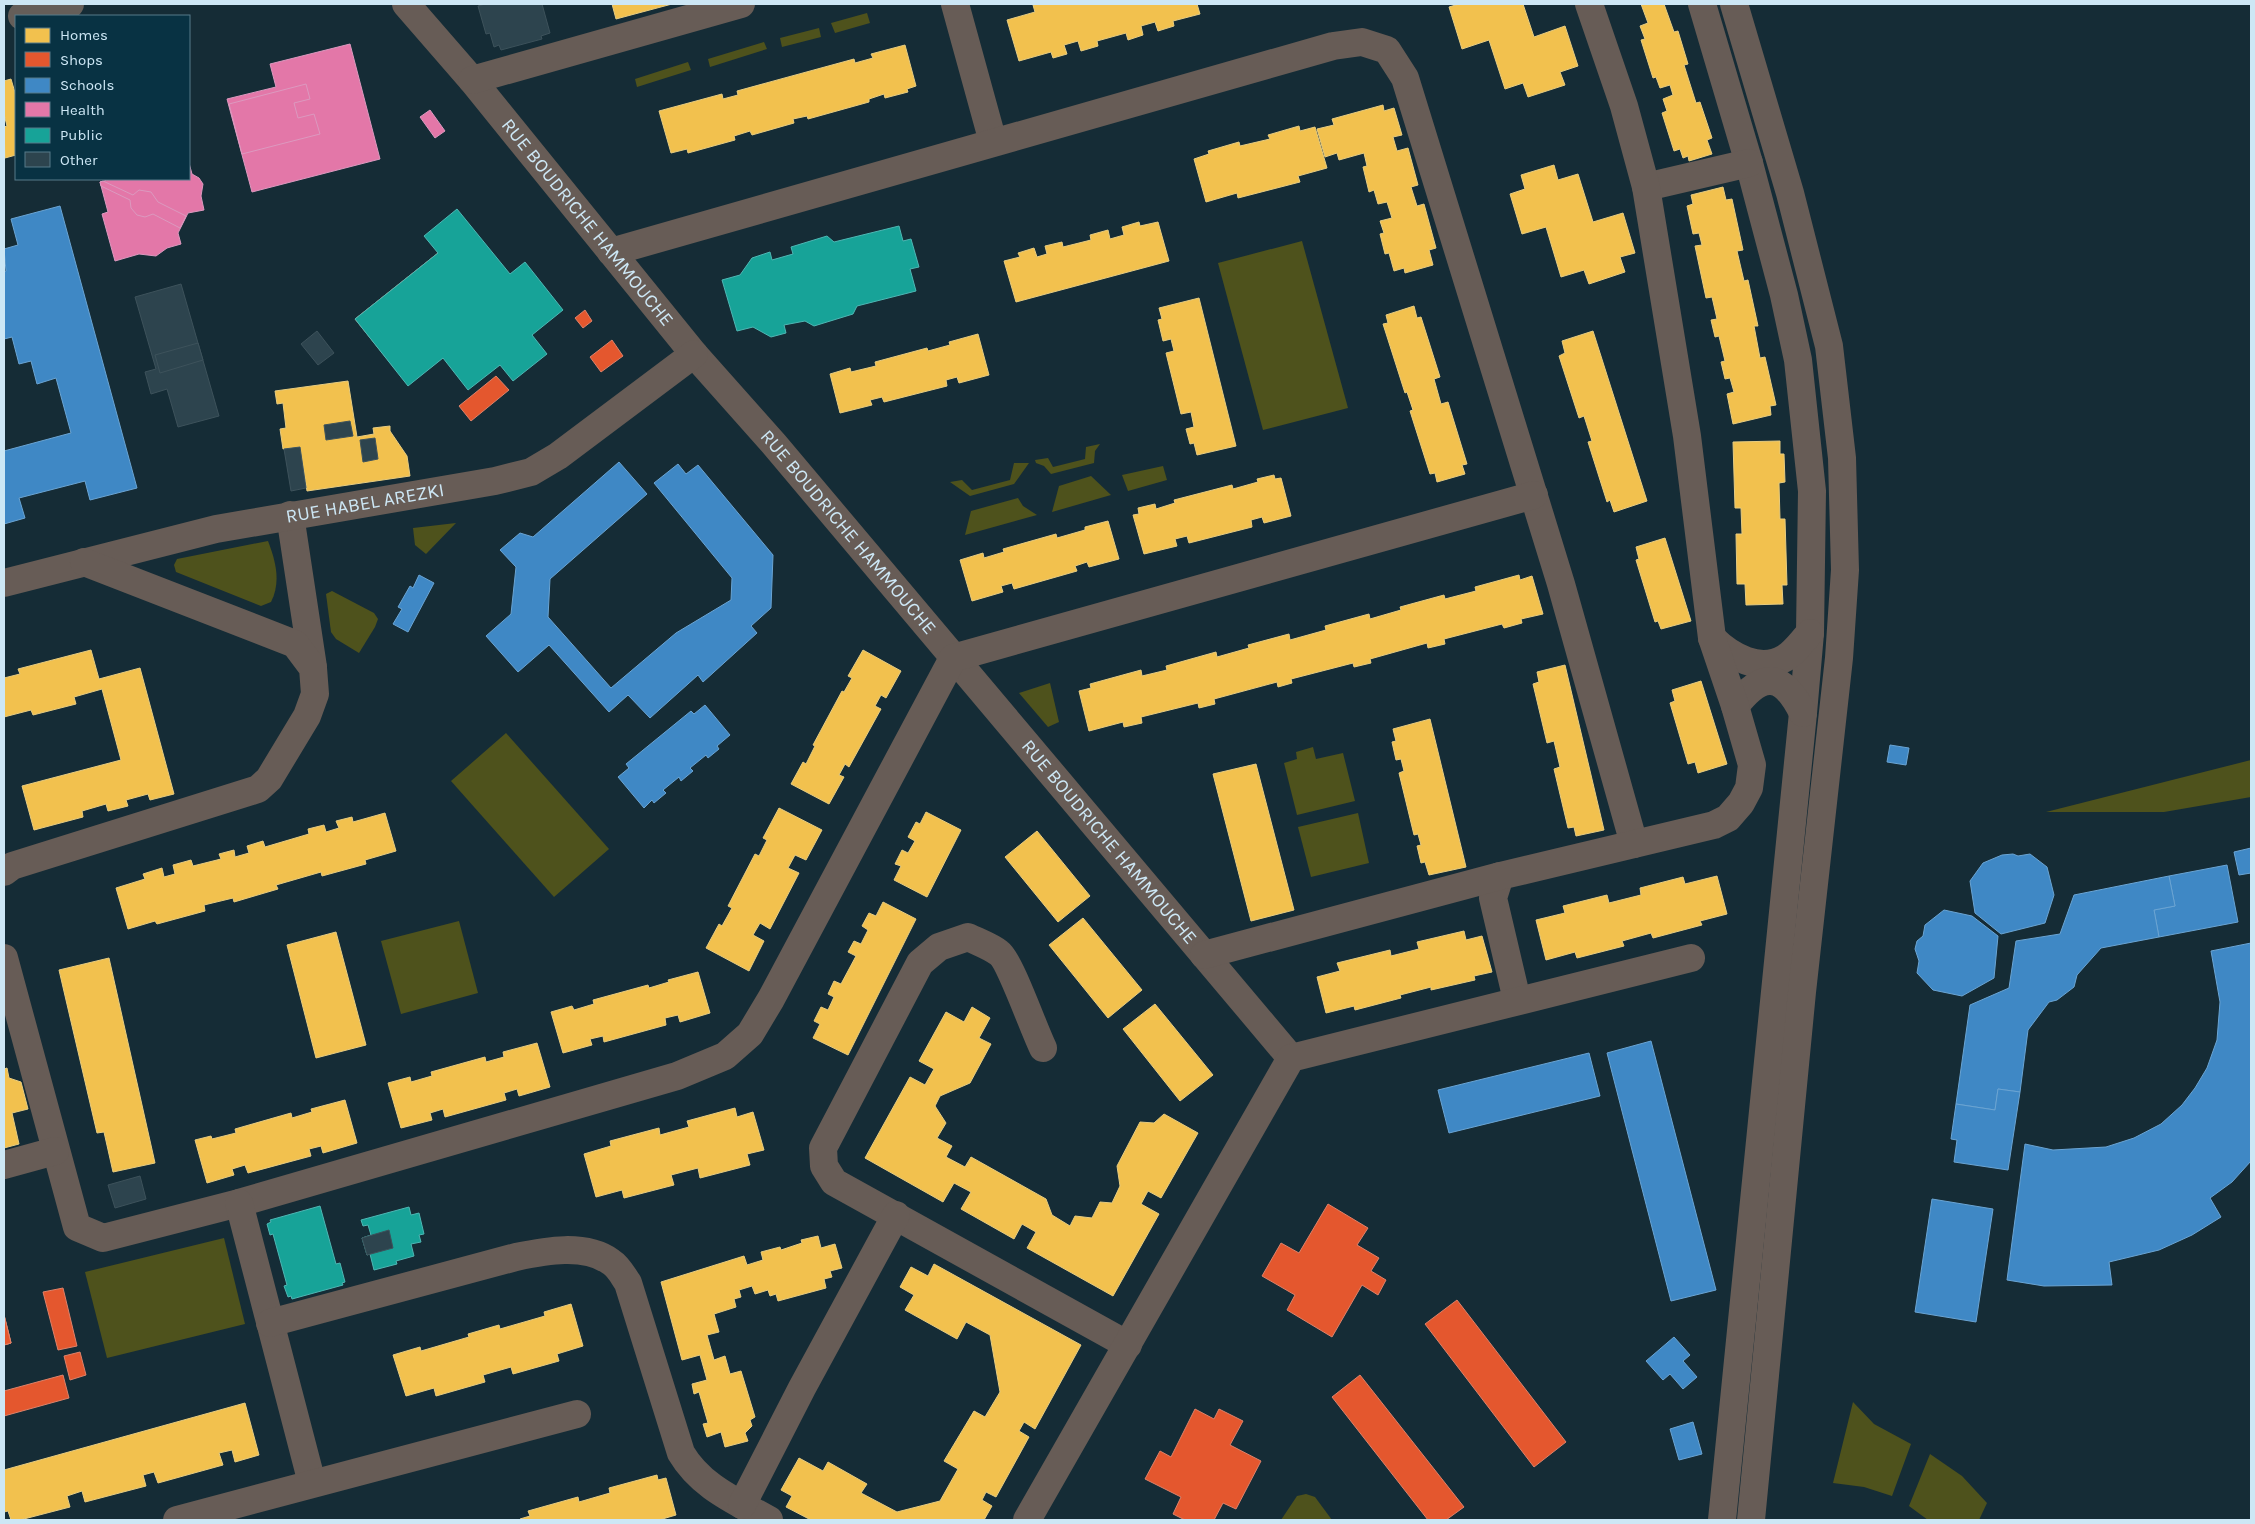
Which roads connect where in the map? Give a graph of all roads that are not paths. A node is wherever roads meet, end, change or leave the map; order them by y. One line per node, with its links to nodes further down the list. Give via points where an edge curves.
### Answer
1 (70, 4): 8 (main road)
2 (406, 4): 9 (street, RUE BOUDRICHE HAMMOUCHE)
3 (741, 4): 9 (street)
4 (955, 4): 10 (street)
5 (1589, 4): 12 (street, via 1624,106)
6 (1702, 4): 11 (street)
7 (1734, 4): 48 (street, via 1790,193 1829,346 1842,458 1845,570)
8 (26, 15)
9 (472, 80): 13 (street, RUE BOUDRICHE HAMMOUCHE)
10 (993, 142): 13 (street); 15 (street, via 1333,46 1362,42 1387,50 1405,78)
11 (1749, 163): 12 (street); 19 (street, via 1798,360 1812,491)
12 (1646, 187): 20 (street, via 1687,436)
13 (611, 252): 14 (street, RUE BOUDRICHE HAMMOUCHE)
14 (694, 354): 16 (street, RUE HABEL AREZKI, via 558,456 531,472); 21 (street, RUE BOUDRICHE HAMMOUCHE, via 774,444)
15 (1534, 495): 21 (street); 26 (street)
16 (290, 515): 17 (street, RUE HABEL AREZKI, via 216,529); 22 (street)
17 (84, 562): 18 (street, RUE HABEL AREZKI); 22 (street, via 295,644)
18 (4, 583)
19 (1810, 633): 23 (street, via 1787,657); 25 (street)
20 (1712, 638): 23 (street); 23 (street, via 1724,651 1754,664)
21 (953, 658): 29 (street, RUE BOUDRICHE HAMMOUCHE); 37 (street, via 771,999 750,1034 725,1056 677,1076)
22 (314, 668): 27 (street, via 315,694 307,716 268,779 258,789 22,863)
23 (1753, 674): 24 (street); 24 (street, via 1749,689); 25 (street, via 1778,682 1794,696)
24 (1735, 706): 26 (street, via 1752,765 1749,788 1741,803 1728,818 1714,825)
25 (1803, 713): 47 (street)
26 (1634, 844): 28 (street)
27 (4, 872)
28 (1500, 876): 29 (street); 32 (street, via 1493,898)
29 (1204, 955): 34 (street, RUE BOUDRICHE HAMMOUCHE)
30 (4, 958): 35 (street)
31 (1691, 958): 32 (street)
32 (1517, 1000): 34 (street)
33 (1042, 1048): 38 (street, via 1001,954 968,937 939,946 920,963 823,1148 824,1166 834,1182)
34 (1291, 1058): 40 (street)
35 (55, 1152): 36 (street); 37 (street, via 77,1226 102,1238)
36 (4, 1165)
37 (238, 1203): 39 (street)
38 (896, 1215): 40 (street); 43 (street)
39 (270, 1322): 42 (street); 43 (street, via 516,1257 551,1251 597,1254 612,1262 628,1283 685,1460 709,1486)
40 (1128, 1345): 46 (street)
41 (577, 1414): 42 (street)
42 (312, 1483): 44 (street)
43 (742, 1505): 45 (street)
44 (177, 1520)
45 (769, 1520)
46 (1027, 1520)
47 (1722, 1520)
48 (1751, 1520)

